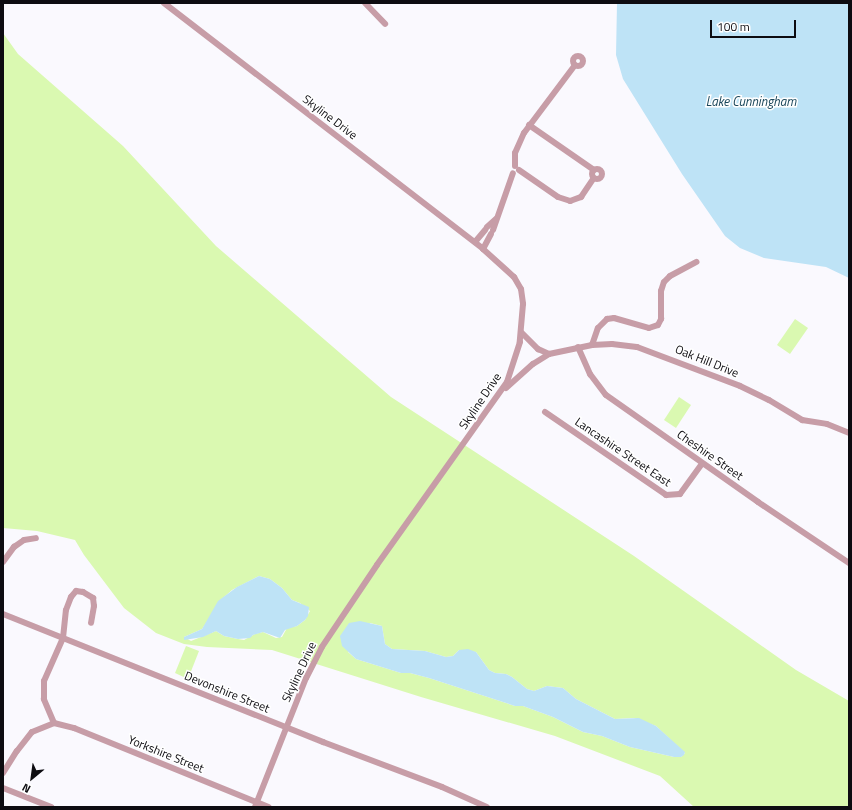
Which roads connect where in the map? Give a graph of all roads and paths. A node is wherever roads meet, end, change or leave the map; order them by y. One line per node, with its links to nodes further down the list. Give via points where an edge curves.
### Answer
1 (164, 3): 8 (street, Skyline Drive)
2 (365, 3): 3 (street)
3 (385, 24)
4 (575, 65): 5 (street)
5 (529, 125): 6 (street, via 515,153); 6 (street, via 603,174 600,178 594,178 581,197 570,201 558,197)
6 (516, 170): 7 (street, via 505,200)
7 (489, 230): 8 (street); 9 (street)
8 (475, 242): 9 (street, Skyline Drive)
9 (483, 249): 11 (street, Skyline Drive, via 510,271 518,283 523,304)
10 (696, 262): 12 (street, via 664,282 661,291 661,319 658,325 649,328 614,318 607,319 598,328)
11 (522, 333): 14 (street, via 538,349); 15 (street, Skyline Drive, via 513,368)
12 (592, 345): 13 (street, Oak Hill Drive); 17 (street, Oak Hill Drive, via 636,347 663,356 740,386 802,420 827,424)
13 (578, 347): 14 (street, Oak Hill Drive); 18 (street, Cheshire Street, via 590,374 606,395)
14 (549, 354): 15 (street, Oak Hill Drive, via 525,370)
15 (500, 393): 26 (street, Skyline Drive, via 377,565 330,636 306,678)
16 (545, 412): 18 (street, Lancashire Street East, via 666,495 680,494)
17 (849, 433)
18 (702, 464): 21 (street, Cheshire Street)
19 (36, 538): 20 (street, via 24,540 14,547)
20 (3, 562)
21 (849, 563)
22 (3, 614): 24 (street, Devonshire Street)
23 (91, 623): 24 (street, via 93,598 76,591 64,615)
24 (63, 638): 25 (street, via 46,673 44,685 44,699); 26 (street, Devonshire Street)
25 (54, 723): 27 (street, via 32,732); 29 (street, Yorkshire Street, via 74,728)
26 (286, 728): 29 (street, Skyline Drive); 32 (street, Devonshire Street, via 442,787)
27 (3, 773)
28 (3, 788): 30 (street)
29 (256, 804): 31 (street, Yorkshire Street)
30 (51, 807)
31 (269, 807)
32 (487, 807)

